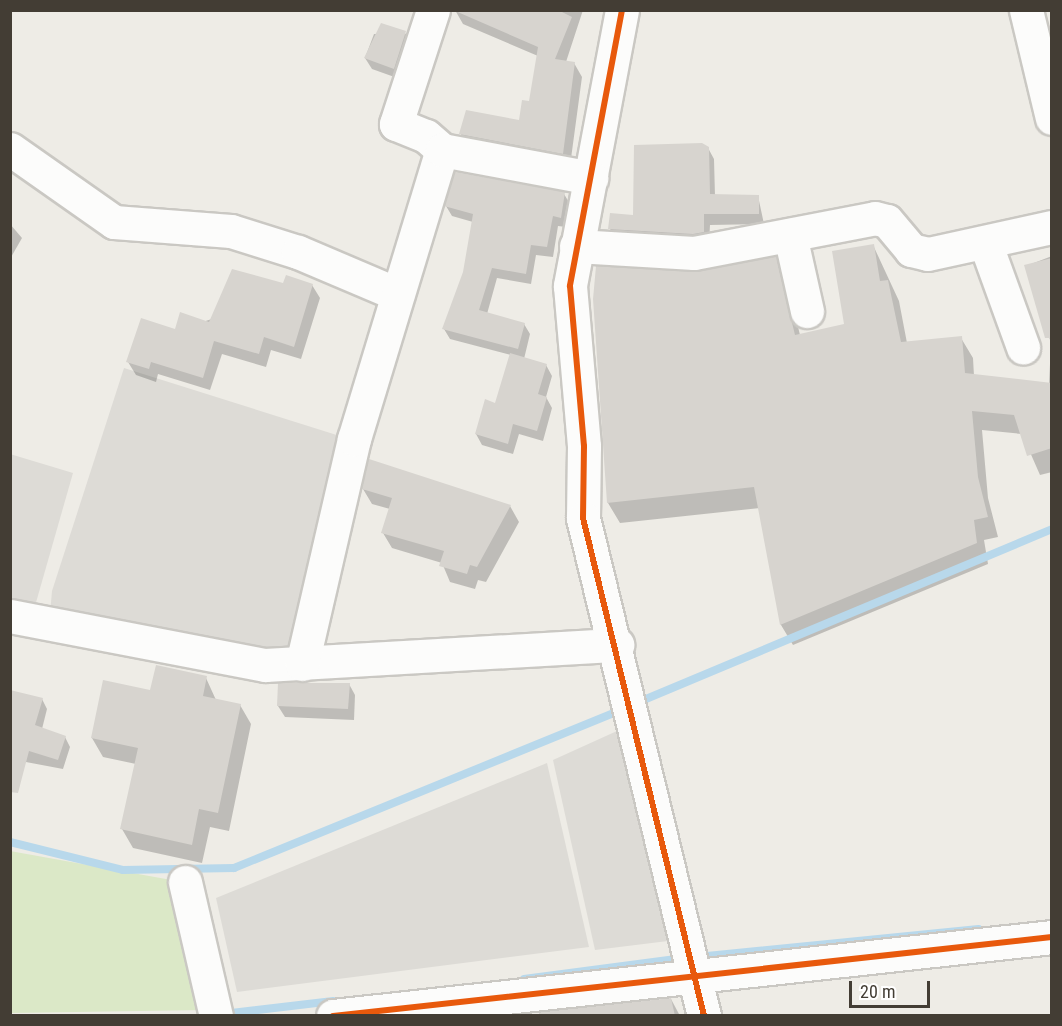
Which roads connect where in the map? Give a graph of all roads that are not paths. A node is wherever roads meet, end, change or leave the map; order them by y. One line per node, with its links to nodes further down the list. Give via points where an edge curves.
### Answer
1 (433, 10): 6 (street, via 396,124 426,136)
2 (622, 10): 7 (street)
3 (1026, 10): 4 (street)
4 (1052, 118)
5 (10, 149): 12 (street, via 114,222 231,231 298,252)
6 (442, 150): 7 (street); 12 (street)
7 (591, 178): 11 (street)
8 (1052, 227): 10 (street)
9 (790, 235): 10 (street, via 875,218 887,221 911,250 928,254); 11 (street, via 694,253); 13 (street)
10 (986, 245): 14 (street)
11 (576, 246): 16 (street, via 570,297 584,446 583,518)
12 (397, 294): 17 (street, via 354,438)
13 (807, 311)
14 (1023, 347)
15 (10, 616): 17 (street, via 265,665)
16 (617, 645): 17 (street); 20 (street)
17 (302, 664)
18 (185, 882): 21 (street)
19 (1052, 937): 20 (street)
20 (691, 963): 22 (street); 23 (street)
21 (215, 1009)
22 (333, 1016)
23 (704, 1016)

